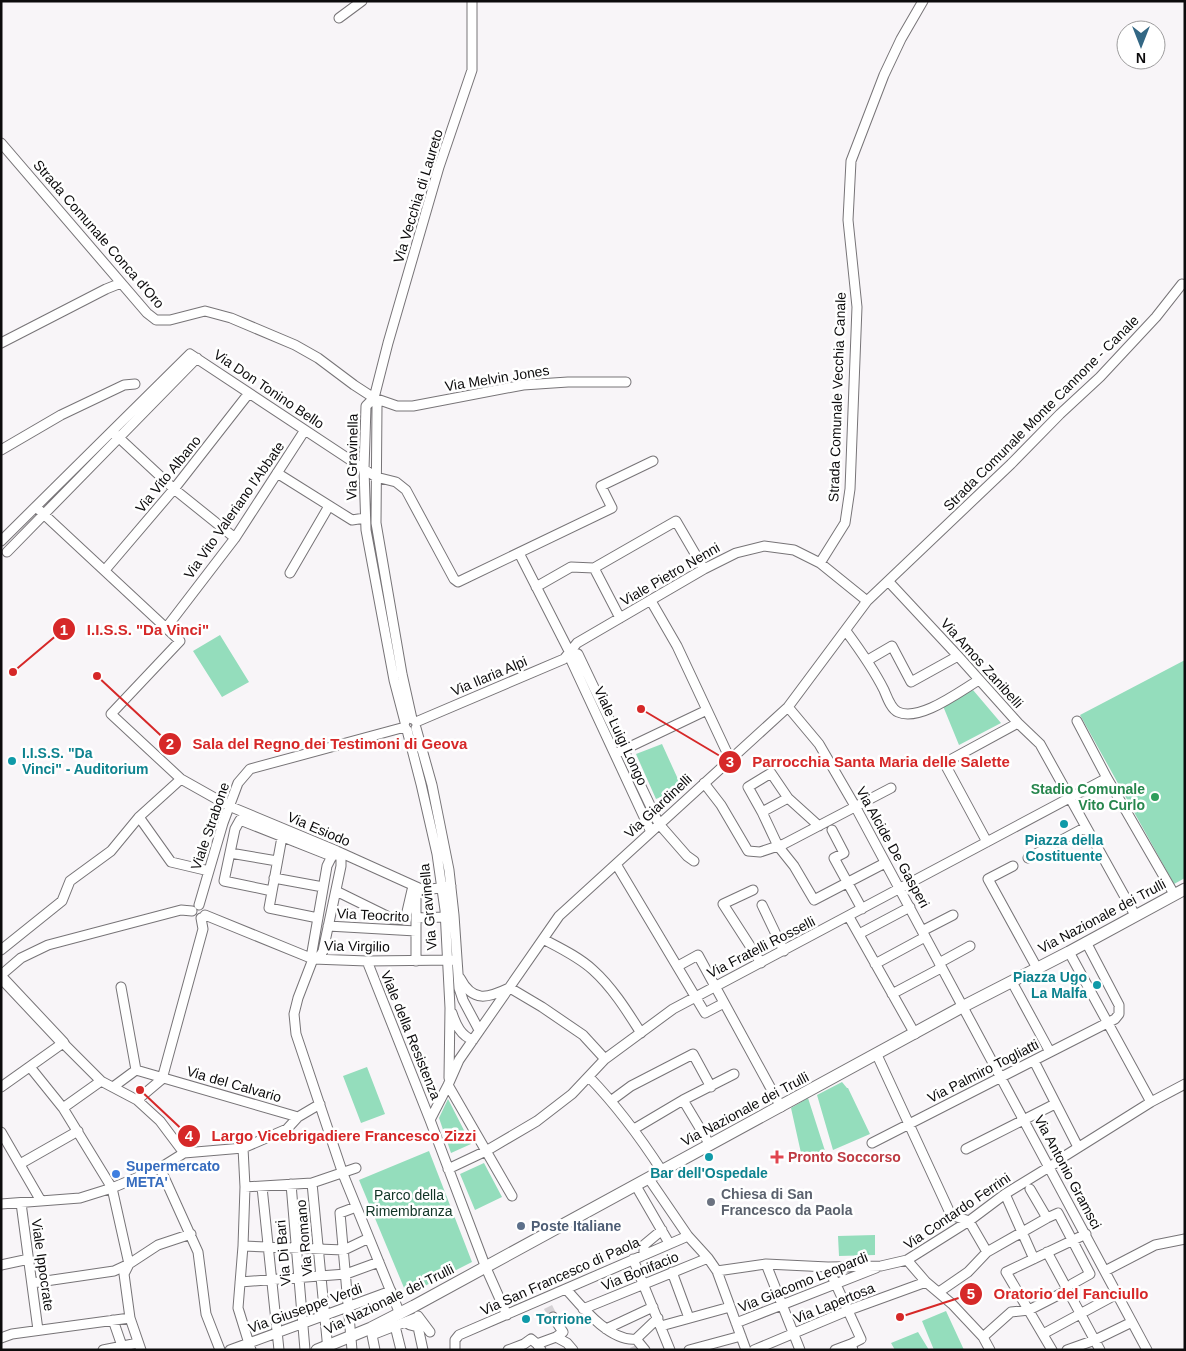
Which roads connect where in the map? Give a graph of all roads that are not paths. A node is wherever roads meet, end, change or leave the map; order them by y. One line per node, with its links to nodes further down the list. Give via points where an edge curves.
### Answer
1 (362, 1): 4 (street)
2 (472, 1): 12 (street, Via Vecchia di Laureto, via 472,70 439,167)
3 (923, 1): 29 (street, Strada Comunale Vecchia Canale, via 884,75 851,161 848,220 857,307 850,489 845,523)
4 (339, 18)
5 (1, 142): 6 (street, Strada Comunale Conca d'Oro)
6 (122, 283): 8 (street, via 106,288); 12 (street, Strada Comunale Conca d'Oro, via 156,320 170,320 205,311 231,318 310,353)
7 (1181, 288): 25 (street, Strada Comunale Monte Cannone - Canale, via 1100,377)
8 (1, 343)
9 (626, 382): 12 (street, Via Melvin Jones, via 524,385 413,406 397,406)
10 (136, 384): 15 (street, via 124,384)
11 (249, 393): 13 (street, Via Don Tonino Bello); 14 (street, Via Don Tonino Bello, via 197,358); 20 (street, Via Vito Albano)
12 (374, 398): 17 (street, Via Gravinella, via 366,406); 19 (street, Via Gravinella, via 377,406)
13 (305, 430): 17 (street, Via Don Tonino Bello); 18 (street, Via Vito Valeriano l'Abbate)
14 (115, 435): 20 (street); 22 (street); 23 (street)
15 (1, 450)
16 (653, 461): 28 (street, via 601,486 612,508)
17 (364, 469): 19 (street, Via Don Tonino Bello); 24 (street, Via Gravinella)
18 (277, 473): 21 (street); 26 (street, Via Vito Valeriano l'Abbate)
19 (376, 477): 28 (street, Via Don Tonino Bello, via 396,482 406,490 454,580 458,582); 49 (street, Via Gravinella, via 376,524)
20 (174, 490): 26 (street); 32 (street, Via Vito Albano)
21 (329, 506): 24 (street, via 352,520); 33 (street)
22 (36, 507): 23 (street); 27 (street)
23 (44, 515): 27 (street); 32 (street)
24 (365, 518): 49 (street, Via Gravinella, via 394,680)
25 (936, 536): 34 (street, Via Giardinelli)
26 (235, 538): 39 (street, Via Vito Valeriano l'Abbate)
27 (3, 549)
28 (519, 553): 35 (street, Viale Luigi Longo)
29 (820, 563): 31 (street, Viale Pietro Nenni, via 794,550 764,546 736,553); 37 (street, Viale Pietro Nenni)
30 (594, 568): 31 (street, via 676,521); 35 (street, via 571,567); 38 (street)
31 (704, 568): 36 (street, Viale Pietro Nenni)
32 (105, 570): 39 (street)
33 (290, 573)
34 (889, 582): 37 (street, Via Giardinelli); 42 (street, Via Amos Zanibelli)
35 (536, 587): 41 (street, Viale Luigi Longo)
36 (651, 601): 38 (street, Viale Pietro Nenni); 46 (street, via 677,646)
37 (867, 601): 40 (street, Via Giardinelli)
38 (620, 618): 41 (street, Viale Pietro Nenni)
39 (166, 628): 54 (street, Via Esiodo, via 180,641 111,714)
40 (846, 631): 43 (street); 45 (street, Via Giardinelli)
41 (569, 651): 49 (street, Via Ilaria Alpi, via 564,659); 50 (street, Viale Luigi Longo, via 578,654); 51 (street, Viale Luigi Longo)
42 (958, 656): 43 (street, via 911,682 892,646); 44 (street, Via Amos Zanibelli)
43 (868, 660): 44 (street, via 893,707 908,714 937,705)
44 (979, 680): 48 (street, Via Amos Zanibelli)
45 (788, 707): 52 (street, Via Giardinelli); 60 (street, Via Alcide De Gasperi, via 819,744)
46 (707, 710): 50 (street); 52 (street)
47 (1076, 721): 53 (street)
48 (1018, 723): 58 (street, Via Amos Zanibelli, via 1040,744); 69 (street, via 950,760 947,768)
49 (410, 725): 59 (street, Viale Strabone, via 250,769 238,783); 84 (street, Via Gravinella)
50 (624, 750): 51 (street); 63 (street, Viale Luigi Longo)
51 (614, 754): 67 (street, Viale Luigi Longo)
52 (730, 759): 55 (street, Via Giardinelli)
53 (1107, 778): 58 (street, Via Fratelli Rosselli); 90 (street)
54 (181, 779): 59 (street, Via Esiodo); 62 (street)
55 (704, 783): 63 (street, Via Giardinelli); 70 (street, via 748,851 760,852)
56 (891, 788): 60 (street)
57 (788, 798): 61 (street); 61 (street, via 772,773 748,787); 64 (street)
58 (1070, 798): 65 (street); 69 (street, Via Fratelli Rosselli)
59 (229, 806): 71 (street, Via Esiodo); 80 (street, Viale Strabone)
60 (855, 806): 64 (street); 77 (street, Via Alcide De Gasperi)
61 (762, 812): 70 (street)
62 (138, 817): 80 (street, via 170,862); 112 (street, via 111,851 70,881 62,901)
63 (659, 824): 67 (street, Via Giardinelli); 76 (street, Viale Luigi Longo)
64 (819, 826): 70 (street)
65 (1086, 826): 74 (street); 97 (street)
66 (832, 830): 82 (street, via 844,853 834,858)
67 (651, 832): 78 (street, Via Giardinelli)
68 (282, 836): 72 (street, Via Esiodo, via 240,820); 73 (street, Via Esiodo); 75 (street, Via Teocrito)
69 (987, 842): 86 (street, Via Fratelli Rosselli)
70 (778, 846): 82 (street, via 814,900)
71 (337, 851): 83 (street, Via Esiodo); 85 (street, via 327,866); 89 (street, via 341,866)
72 (230, 853): 75 (street); 87 (street, via 224,880)
73 (326, 854)
74 (1028, 858)
75 (277, 861): 81 (street, Via Teocrito)
76 (694, 861)
77 (885, 863): 82 (street); 86 (street, Via Alcide De Gasperi)
78 (616, 864): 109 (street, Via Giardinelli, via 558,916); 122 (street)
79 (1013, 866): 124 (street, via 988,879)
80 (209, 871): 91 (street, Viale Strabone)
81 (274, 878): 85 (street); 87 (street, Via Teocrito)
82 (847, 883): 94 (street)
83 (414, 886): 84 (street, Via Esiodo, via 426,890); 102 (street); 103 (street, via 406,916)
84 (446, 886): 99 (street, Via Gravinella); 117 (street, Via Gravinella)
85 (324, 887): 101 (street)
86 (900, 889): 93 (street, Via Alcide De Gasperi); 94 (street, Via Fratelli Rosselli)
87 (272, 890): 101 (street, Via Teocrito, via 269,908)
88 (753, 890): 120 (street, via 723,904)
89 (336, 891): 103 (street, via 393,919); 104 (street)
90 (1180, 891): 97 (street, Via Nazionale dei Trulli)
91 (200, 905): 95 (street); 98 (street, via 205,910)
92 (762, 905): 113 (street)
93 (910, 907): 107 (street); 108 (street, Via Alcide De Gasperi)
94 (862, 909): 100 (street, Via Fratelli Rosselli)
95 (192, 911): 98 (street, via 196,918); 126 (street, via 180,910 48,945 20,958)
96 (953, 915): 108 (street)
97 (1135, 915): 110 (street, Via Nazionale dei Trulli)
98 (203, 916): 115 (street, Via Virgilio); 151 (street, via 203,929)
99 (445, 917): 102 (street); 116 (street, Via Gravinella)
100 (849, 917): 107 (street); 113 (street, Via Fratelli Rosselli)
101 (318, 918): 115 (street)
102 (416, 918): 106 (street)
103 (401, 919): 105 (street)
104 (328, 926): 105 (street, Via Teocrito); 115 (street, via 323,951)
105 (400, 930): 106 (street, Via Teocrito)
106 (416, 931): 119 (street)
107 (859, 934): 121 (street)
108 (924, 934): 121 (street); 123 (street, Via Alcide De Gasperi)
109 (543, 939): 130 (street, Via Giardinelli); 138 (street, via 594,970)
110 (1086, 942): 114 (street, Via Nazionale dei Trulli); 136 (street, via 1119,1005 1115,1019)
111 (970, 946): 123 (street)
112 (1, 950)
113 (784, 951): 120 (street, Via Fratelli Rosselli)
114 (1069, 952): 124 (street, Via Nazionale dei Trulli); 136 (street)
115 (313, 959): 118 (street, Via Virgilio); 162 (street, via 294,1014 296,1034)
116 (447, 960): 117 (street, Via Virgilio); 119 (street, Via Virgilio); 135 (street, Via Gravinella)
117 (457, 960): 125 (street, Via Gravinella)
118 (367, 961): 119 (street, Via Virgilio); 167 (street, Viale della Resistenza)
119 (416, 961)
120 (762, 963): 128 (street, Via Fratelli Rosselli)
121 (875, 964): 131 (street)
122 (678, 966): 128 (street, via 698,955); 132 (street)
123 (940, 966): 131 (street); 134 (street, Via Alcide De Gasperi)
124 (1037, 968): 127 (street, Via Nazionale dei Trulli)
125 (458, 974): 130 (street, via 465,988 480,996 491,996); 137 (street, Via Gravinella, via 463,1000)
126 (1, 976): 141 (street)
127 (1012, 982): 134 (street, Via Nazionale dei Trulli); 142 (street)
128 (715, 986): 132 (street, Via Fratelli Rosselli); 133 (street)
129 (121, 987): 147 (street)
130 (510, 988): 137 (street, Via Giardinelli); 144 (street, via 583,1035)
131 (892, 994): 139 (street)
132 (696, 996): 133 (street, via 705,1013); 138 (street, Via Fratelli Rosselli)
133 (724, 1003): 164 (street)
134 (962, 1007): 139 (street, Via Nazionale dei Trulli); 150 (street, Via Antonio Gramsci)
135 (450, 1008): 140 (street, via 463,1035); 154 (street, Via Gravinella)
136 (1107, 1023): 142 (street, Via Palmiro Togliatti); 161 (street)
137 (479, 1030): 140 (street, Via Giardinelli)
138 (641, 1032): 144 (street, Via Fratelli Rosselli)
139 (915, 1034): 143 (street, Via Nazionale dei Trulli)
140 (473, 1040): 154 (street, Via Giardinelli, via 459,1060)
141 (63, 1043): 146 (street); 152 (street)
142 (1050, 1052): 145 (street, Via Palmiro Togliatti)
143 (877, 1055): 164 (street, Via Nazionale dei Trulli); 169 (street)
144 (605, 1059): 149 (street, Via Fratelli Rosselli)
145 (1034, 1061): 150 (street, Via Palmiro Togliatti); 175 (street)
146 (30, 1067): 155 (street); 165 (street)
147 (136, 1070): 151 (street, Via del Calvario); 156 (street)
148 (734, 1074): 157 (street)
149 (589, 1077): 159 (street); 178 (street, Via Fratelli Rosselli, via 537,1121)
150 (1001, 1078): 168 (street, Via Antonio Gramsci); 169 (street, Via Palmiro Togliatti)
151 (162, 1079): 158 (street); 166 (street, Via del Calvario)
152 (101, 1081): 156 (street); 165 (street)
153 (1185, 1084): 161 (street, Via Contardo Ferrini)
154 (448, 1085): 167 (street, Via Giardinelli); 178 (street)
155 (1, 1087)
156 (113, 1087): 158 (street)
157 (711, 1087): 159 (street, via 693,1054 631,1086); 160 (street)
158 (137, 1100): 179 (street, via 160,1121)
159 (612, 1100): 170 (street)
160 (683, 1100): 170 (street); 174 (street)
161 (1151, 1102): 175 (street, Via Contardo Ferrini)
162 (320, 1104): 166 (street); 186 (street)
163 (1052, 1106): 168 (street)
164 (781, 1107): 174 (street, Via Nazionale dei Trulli)
165 (63, 1108): 171 (street)
166 (298, 1116): 176 (street, via 287,1128)
167 (430, 1120): 184 (street, Viale della Resistenza)
168 (1024, 1120): 177 (street); 181 (street, Via Antonio Gramsci)
169 (909, 1124): 173 (street, Via Palmiro Togliatti); 202 (street, via 951,1215)
170 (634, 1129): 185 (street)
171 (78, 1131): 180 (street); 193 (street)
172 (1, 1132): 180 (street)
173 (872, 1143)
174 (710, 1145): 185 (street, Via Nazionale dei Trulli)
175 (1078, 1147): 181 (street, Via Contardo Ferrini)
176 (243, 1148): 179 (street); 191 (street)
177 (966, 1149)
178 (486, 1151): 184 (street, Via Fratelli Rosselli); 196 (street)
179 (184, 1153): 182 (street)
180 (20, 1164): 197 (street)
181 (1050, 1167): 195 (street, Via Contardo Ferrini); 206 (street, Via Antonio Gramsci)
182 (160, 1168): 193 (street); 205 (street)
183 (356, 1168): 186 (street)
184 (448, 1169): 231 (street, Viale della Resistenza)
185 (662, 1171): 187 (street, Via Nazionale dei Trulli)
186 (342, 1174): 188 (street); 200 (street)
187 (649, 1179): 190 (street, Via Nazionale dei Trulli); 207 (street)
188 (312, 1183): 189 (street); 215 (street, Via Romano)
189 (291, 1184): 192 (street); 214 (street, Via Di Bari)
190 (636, 1186): 203 (street); 231 (street, Via Nazionale dei Trulli)
191 (245, 1187): 192 (street); 212 (street)
192 (262, 1187): 213 (street)
193 (112, 1188): 197 (street, via 80,1198); 226 (street)
194 (1030, 1189): 201 (street)
195 (1005, 1194): 202 (street, Via Contardo Ferrini); 204 (street)
196 (512, 1196)
197 (41, 1201): 199 (street)
198 (2, 1202): 199 (street)
199 (21, 1203): 221 (street, Viale Ippocrate)
200 (356, 1207): 208 (street); 216 (street, via 340,1213)
201 (1047, 1218): 204 (street); 210 (street, Via Antonio Gramsci, via 1058,1212)
202 (969, 1221): 217 (street); 224 (street, Via Contardo Ferrini)
203 (662, 1230): 211 (street); 219 (street, via 644,1245)
204 (1022, 1232): 217 (street); 223 (street)
205 (191, 1234): 226 (street, via 158,1245); 293 (street, via 198,1252 206,1314)
206 (1086, 1234): 210 (street); 233 (street, Via Antonio Gramsci)
207 (688, 1236): 211 (street, Via San Francesco di Paola); 220 (street)
208 (369, 1238): 216 (street); 225 (street)
209 (1185, 1239): 233 (street, via 1155,1245)
210 (1073, 1240): 218 (street); 244 (street, Via Antonio Gramsci, via 1090,1274)
211 (669, 1243): 219 (street, Via San Francesco di Paola)
212 (243, 1246): 213 (street); 239 (street)
213 (268, 1247): 214 (street); 238 (street)
214 (296, 1248): 215 (street); 237 (street, Via Di Bari)
215 (318, 1249): 216 (street); 236 (street, Via Romano)
216 (344, 1250): 235 (street)
217 (987, 1252): 247 (street, via 968,1272)
218 (1047, 1252): 223 (street); 244 (street)
219 (644, 1254): 222 (street, Via San Francesco di Paola)
220 (708, 1258): 232 (street); 234 (street, Via Bonifacio)
221 (29, 1259): 228 (street); 241 (street, Viale Ippocrate)
222 (633, 1259): 242 (street); 245 (street, Via San Francesco di Paola)
223 (1034, 1259): 257 (street, via 1006,1272)
224 (907, 1260): 229 (street, Via Contardo Ferrini); 240 (street)
225 (378, 1262): 235 (street); 246 (street)
226 (130, 1264): 241 (street, via 114,1271); 263 (street, via 124,1274)
227 (766, 1264): 230 (street, Via Contardo Ferrini); 232 (street, Via Contardo Ferrini); 250 (street)
228 (1, 1265)
229 (881, 1266): 230 (street, Via Contardo Ferrini); 243 (street, Via Giacomo Leopardi)
230 (828, 1267): 243 (street)
231 (486, 1268): 258 (street, Via Nazionale dei Trulli); 261 (street, Viale della Resistenza)
232 (717, 1271): 254 (street)
233 (1105, 1271): 248 (street, Via Antonio Gramsci)
234 (672, 1272): 242 (street, Via Bonifacio); 265 (street)
235 (346, 1274): 236 (street); 251 (street)
236 (321, 1276): 237 (street); 260 (street, Via Romano)
237 (299, 1278): 238 (street); 269 (street, Via Di Bari)
238 (271, 1280): 239 (street); 274 (street)
239 (240, 1282): 288 (street, via 238,1308)
240 (926, 1282): 247 (street); 256 (street, Via Lapertosa)
241 (32, 1283): 272 (street, Viale Ippocrate)
242 (643, 1284): 253 (street); 255 (street, Via Bonifacio)
243 (837, 1284): 250 (street, Via Giacomo Leopardi); 256 (street)
244 (1070, 1287): 257 (street); 259 (street)
245 (566, 1289): 249 (street, Via San Francesco di Paola); 255 (street)
246 (391, 1291): 251 (street, Via Giuseppe Verdi); 264 (street)
247 (939, 1292): 281 (street)
248 (1117, 1294): 259 (street); 268 (street, Via Antonio Gramsci)
249 (544, 1298): 252 (street); 261 (street, Via San Francesco di Paola)
250 (782, 1305): 270 (street, Via Giacomo Leopardi); 276 (street)
251 (349, 1306): 260 (street, Via Giuseppe Verdi); 278 (street)
252 (548, 1307)
253 (653, 1307): 267 (street); 273 (street)
254 (730, 1307): 265 (street); 270 (street)
255 (583, 1309): 273 (street)
256 (849, 1310): 276 (street, Via Lapertosa); 289 (street, via 861,1339)
257 (1029, 1310): 277 (street); 281 (street, via 1011,1312)
258 (416, 1312): 264 (street, Via Nazionale dei Trulli); 275 (street)
259 (1081, 1313): 277 (street); 283 (street)
260 (324, 1315): 269 (street, Via Giuseppe Verdi); 290 (street, Via Romano)
261 (507, 1315): 301 (street, Via San Francesco di Paola, via 460,1335 455,1340)
262 (553, 1317): 280 (street, via 563,1332)
263 (130, 1318): 266 (street); 287 (street)
264 (403, 1318): 271 (street); 278 (street, Via Nazionale dei Trulli); 300 (street, via 418,1327)
265 (690, 1318): 267 (street)
266 (113, 1320): 272 (street); 286 (street)
267 (659, 1322): 284 (street); 305 (street)
268 (1132, 1322): 283 (street); 291 (street, Via Antonio Gramsci)
269 (302, 1323): 274 (street, Via Giuseppe Verdi); 296 (street, Via Di Bari)
270 (736, 1324): 279 (street)
271 (395, 1326): 298 (street, via 372,1335); 299 (street)
272 (38, 1330): 282 (street)
273 (606, 1330): 284 (street)
274 (277, 1332): 288 (street, Via Giuseppe Verdi); 295 (street)
275 (430, 1332)
276 (793, 1334): 308 (street, Via Lapertosa); 309 (street)
277 (1042, 1334): 312 (street)
278 (351, 1336): 290 (street, Via Nazionale dei Trulli); 297 (street)
279 (741, 1336): 306 (street); 307 (street)
280 (556, 1337): 285 (street); 303 (street)
281 (983, 1337): 311 (street)
282 (1, 1338)
283 (1095, 1340): 313 (street); 314 (street)
284 (634, 1342): 304 (street)
285 (536, 1344): 302 (street, via 524,1344)
286 (122, 1346): 287 (street); 292 (street)
287 (140, 1346)
288 (250, 1347): 294 (street, Via Giuseppe Verdi)
289 (852, 1347): 310 (street)
290 (324, 1349)
291 (1144, 1349)
292 (105, 1350)
293 (220, 1350)
294 (230, 1350)
295 (279, 1350)
296 (305, 1350)
297 (352, 1350)
298 (375, 1350)
299 (401, 1350)
300 (423, 1350)
301 (455, 1350)
302 (508, 1350)
303 (573, 1350)
304 (645, 1350)
305 (670, 1350)
306 (689, 1350)
307 (746, 1350)
308 (754, 1350)
309 (800, 1350)
310 (835, 1350)
311 (990, 1350)
312 (1052, 1350)
313 (1067, 1350)
314 (1100, 1350)

